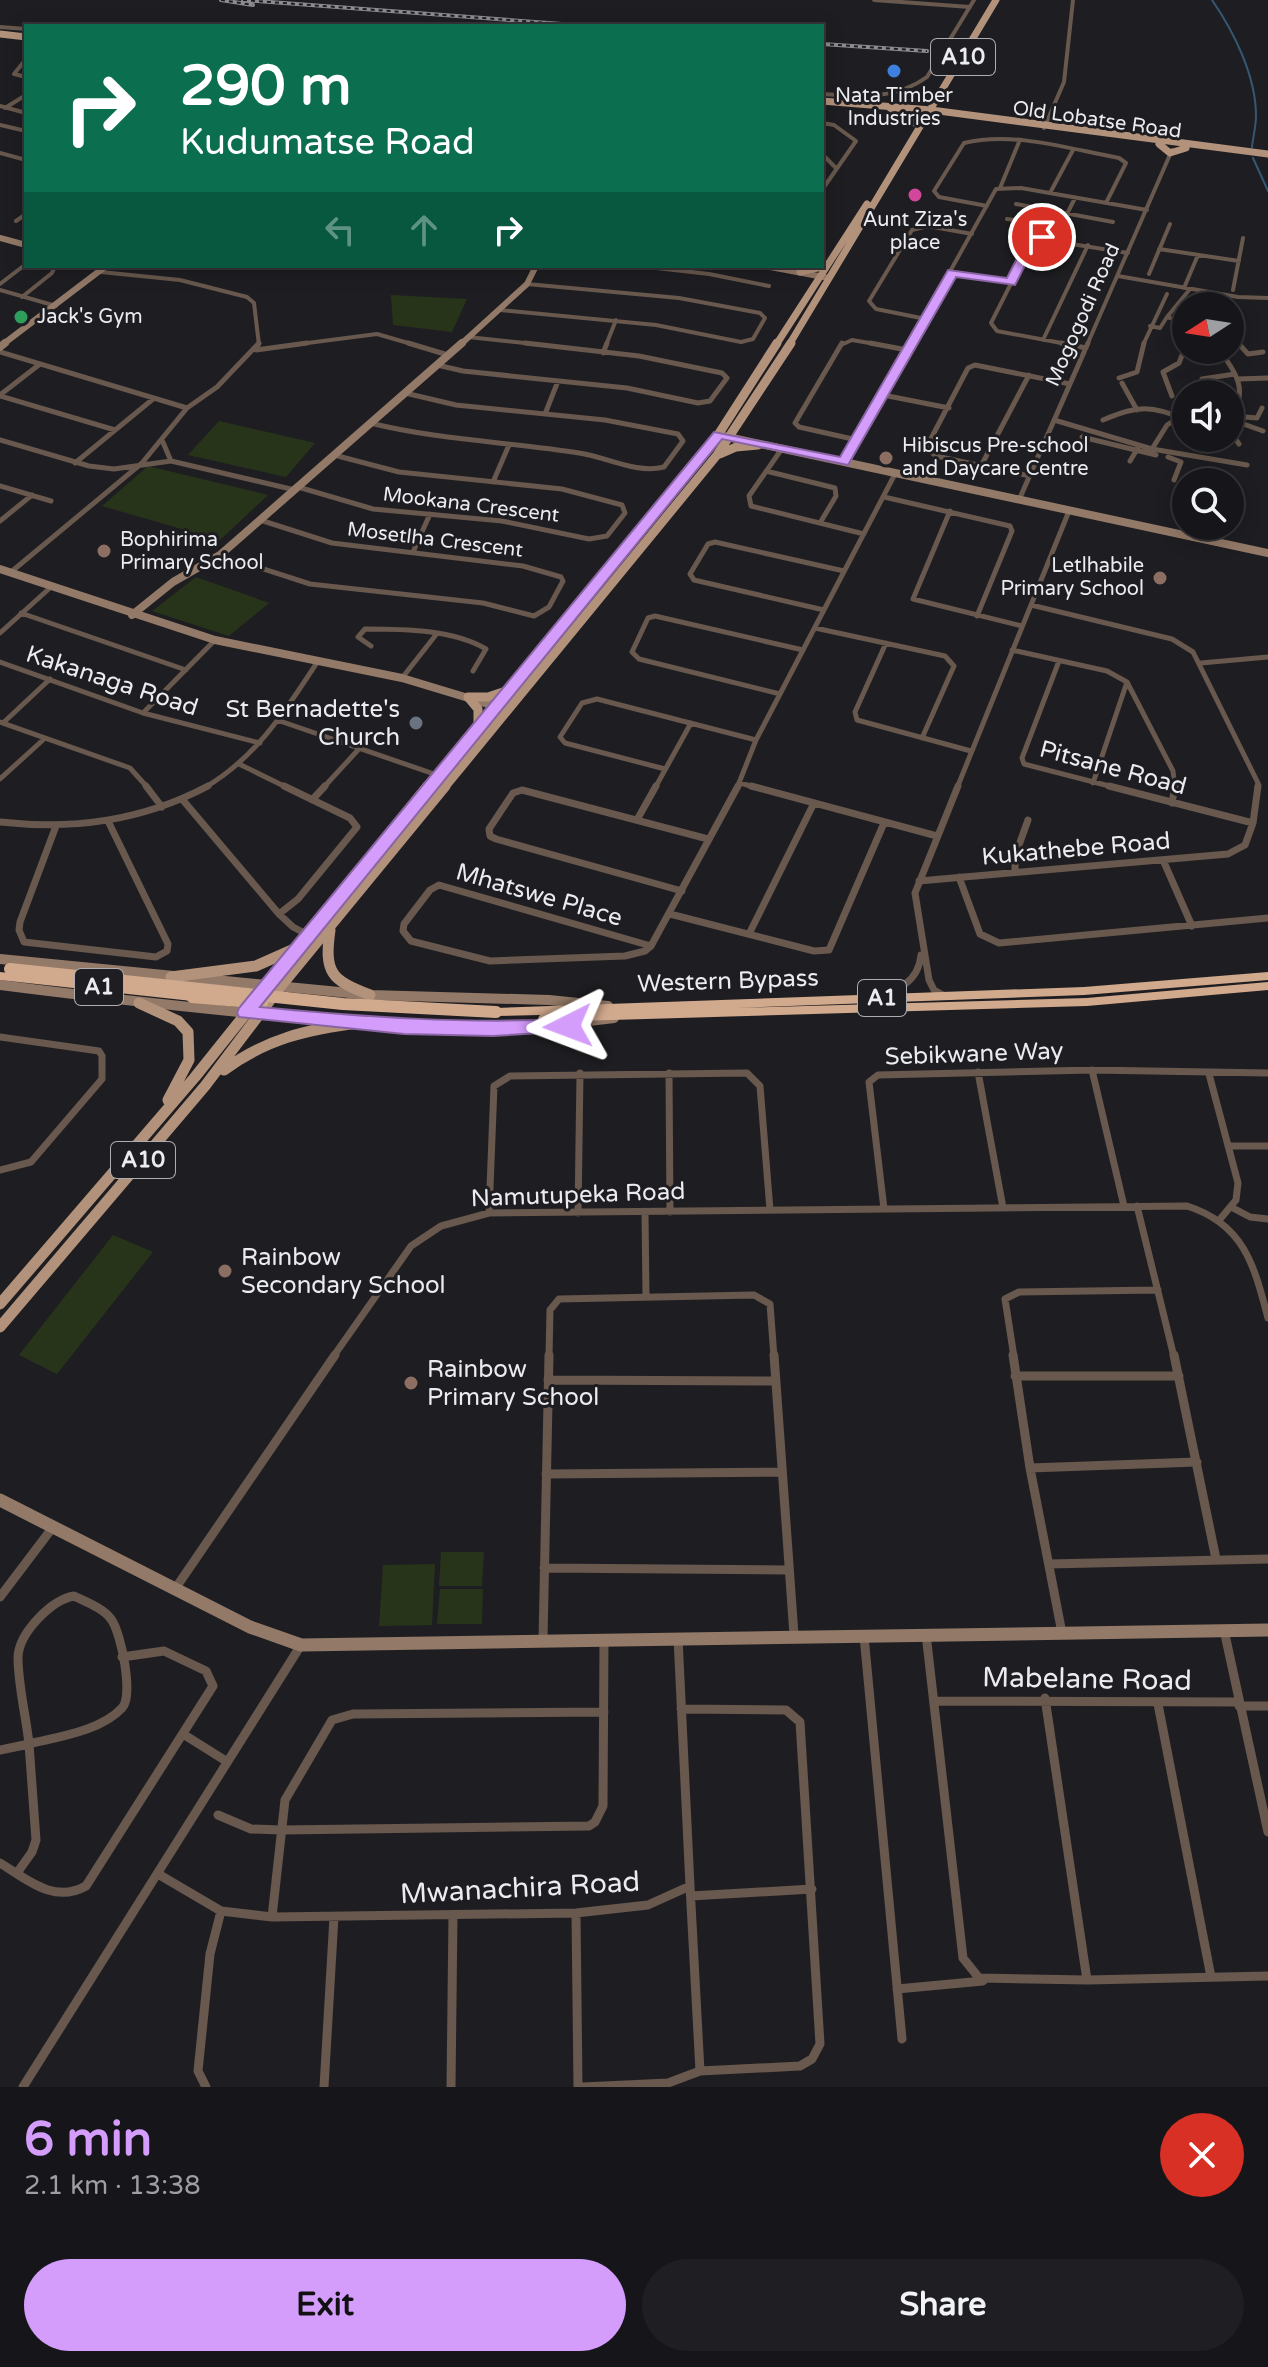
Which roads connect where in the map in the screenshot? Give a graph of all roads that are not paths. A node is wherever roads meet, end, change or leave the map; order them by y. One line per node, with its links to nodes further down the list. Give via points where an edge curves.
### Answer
1 (874, 0): 6 (street)
2 (974, 0): 6 (street)
3 (987, 0): 15 (main road, A10)
4 (996, 0): 15 (main road, A10)
5 (1073, 0): 23 (street, via 1067,76)
6 (970, 7): 13 (street, via 917,86 891,95)
7 (0, 27): 8 (street)
8 (24, 29)
9 (0, 36): 10 (main road)
10 (24, 39)
11 (24, 62): 12 (street, via 14,74)
12 (24, 76)
13 (824, 94)
14 (24, 96): 17 (street)
15 (935, 99): 18 (main road); 20 (main road); 21 (main road, A10)
16 (824, 103): 18 (main road)
17 (3, 107): 19 (street)
18 (889, 108): 21 (main road, Old Lobatse Road); 21 (main road)
19 (24, 112)
20 (956, 115): 21 (main road, Old Lobatse Road); 23 (main road, Old Lobatse Road); 23 (main road)
21 (927, 117): 62 (main road, A10); 75 (main road, A10)
22 (824, 123): 35 (street, via 856,141)
23 (1046, 124): 27 (main road, Old Lobatse Road); 27 (main road, Old Lobatse Road)
24 (0, 125): 25 (street)
25 (24, 131)
26 (1019, 142): 28 (street); 37 (street); 42 (street, via 983,138 964,143 934,191 939,197)
27 (1174, 147): 32 (main road, Old Lobatse Road); 32 (main road, Old Lobatse Road); 43 (street, Mogogodi Road)
28 (1073, 150): 38 (street); 40 (street, via 1126,163)
29 (0, 153): 30 (street)
30 (10, 156): 33 (street); 34 (street)
31 (824, 156): 35 (street)
32 (1268, 156)
33 (24, 160)
34 (0, 162)
35 (836, 168): 36 (street)
36 (824, 187)
37 (1000, 188): 38 (street); 42 (street)
38 (1050, 193): 39 (street)
39 (1075, 198): 40 (street); 44 (street)
40 (1106, 203): 43 (street)
41 (1016, 204): 44 (street)
42 (987, 206): 50 (street)
43 (1147, 210): 58 (street, Mogogodi Road)
44 (1068, 214): 46 (street, via 1064,225 1057,227); 48 (street)
45 (24, 215): 47 (street)
46 (1007, 219)
47 (16, 221)
48 (1113, 222)
49 (1170, 224): 57 (street)
50 (972, 234): 71 (street); 90 (street, via 928,226 912,230 869,301 876,309)
51 (0, 238): 53 (street)
52 (1243, 238): 60 (street)
53 (12, 241): 54 (street); 56 (street)
54 (24, 244)
55 (1088, 245): 58 (street); 76 (street, via 1034,238); 95 (street)
56 (0, 249)
57 (1159, 249): 59 (street); 73 (street)
58 (1128, 253): 74 (street, Mogogodi Road)
59 (1198, 255): 60 (street); 81 (street)
60 (1239, 261): 83 (street)
61 (24, 266): 77 (street)
62 (826, 266): 75 (main road, A10)
63 (54, 268): 85 (street)
64 (535, 268): 78 (street)
65 (656, 268): 72 (street)
66 (713, 268): 72 (street)
67 (777, 268): 70 (street)
68 (817, 268): 70 (main road)
69 (104, 269): 87 (street); 98 (street, via 247,297 254,303 261,340)
70 (800, 272): 75 (street); 80 (main road)
71 (952, 273): 76 (street); 90 (street)
72 (709, 274): 79 (street)
73 (1149, 274)
74 (1118, 276): 81 (street); 96 (street, Mogogodi Road)
75 (825, 277): 80 (main road, A10); 127 (main road, A10)
76 (1011, 282): 95 (street, via 991,327)
77 (0, 284)
78 (527, 284): 88 (street); 92 (street, via 679,298 765,318 753,339 745,342)
79 (769, 286)
80 (814, 286): 135 (main road, A10)
81 (1187, 288): 86 (street); 89 (street)
82 (0, 290): 85 (street)
83 (1233, 290)
84 (1167, 294): 93 (street)
85 (22, 297): 87 (street)
86 (1268, 298)
87 (56, 306): 97 (street)
88 (500, 310): 92 (street); 94 (street)
89 (1167, 317): 91 (street); 93 (street, via 1160,328)
90 (926, 319): 99 (street)
91 (1172, 319)
92 (616, 320): 102 (street)
93 (1150, 326): 123 (street, via 1137,372 1121,381)
94 (468, 337): 102 (street); 103 (street)
95 (1043, 340): 96 (street)
96 (1086, 348): 114 (street, Mogogodi Road)
97 (0, 350): 104 (street)
98 (256, 350): 103 (street, via 377,334); 120 (street)
99 (907, 350): 116 (street); 139 (street, via 843,342 795,423)
100 (1244, 351): 101 (street)
101 (1263, 352)
102 (603, 353): 113 (street, via 639,356 727,378 710,401 698,403)
103 (448, 355): 107 (street)
104 (40, 364): 117 (street); 119 (street)
105 (1177, 364): 118 (street, via 1163,372)
106 (1228, 364): 109 (street)
107 (437, 365): 113 (street); 115 (street)
108 (1029, 375): 114 (street); 121 (street, via 975,365 968,368); 154 (street)
109 (1236, 377): 110 (street); 111 (street); 112 (street)
110 (1268, 378)
111 (1203, 380)
112 (1237, 380)
113 (558, 381): 124 (street)
114 (1070, 384): 128 (street, Mogogodi Road)
115 (405, 393): 124 (street, via 456,405); 131 (street)
116 (883, 395): 121 (street); 139 (street)
117 (0, 396): 133 (street)
118 (1172, 396)
119 (153, 399): 120 (street); 133 (street)
120 (187, 408): 138 (street)
121 (949, 408): 154 (street, via 926,448)
122 (1262, 408): 126 (street, via 1256,418)
123 (1137, 410): 125 (street, via 1157,407); 129 (street)
124 (545, 414): 141 (street, via 678,434 683,441 664,467 652,470 592,455)
125 (1172, 415)
126 (1244, 418)
127 (742, 420): 137 (main road, A10); 142 (main road, via 742,433)
128 (1054, 420): 143 (street); 158 (street, Mogogodi Road)
129 (1103, 420)
130 (1172, 422): 144 (street)
131 (370, 423): 141 (street, via 417,436); 146 (street)
132 (1244, 424): 134 (street)
133 (115, 430): 151 (street)
134 (1263, 431)
135 (718, 435): 137 (street); 204 (main road, A10)
136 (1082, 437): 143 (street)
137 (729, 438): 142 (street); 147 (main road, A10)
138 (162, 440): 148 (street); 152 (street)
139 (857, 440): 150 (street)
140 (2, 442): 151 (street, Mookana Crescent)
141 (509, 445): 159 (street)
142 (758, 445): 145 (street); 147 (main road)
143 (1138, 448): 144 (street); 149 (street); 155 (street, via 1179,459)
144 (1152, 449): 153 (street)
145 (781, 450): 150 (street); 156 (street)
146 (334, 455): 159 (street, via 399,472); 161 (street)
147 (717, 455): 208 (main road, A10)
148 (171, 461): 152 (street, Mookana Crescent); 161 (street, Mookana Crescent)
149 (1130, 461)
150 (844, 462): 157 (street)
151 (75, 463): 152 (street, Mookana Crescent, via 106,469)
152 (142, 463): 178 (street)
153 (1247, 465)
154 (981, 466): 158 (street)
155 (1179, 468)
156 (766, 471): 171 (street, via 835,488 836,496); 171 (street, via 748,503 754,509)
157 (895, 474): 163 (street); 164 (street)
158 (1030, 476): 164 (street, Mogogodi Road)
159 (493, 482): 168 (street, Mookana Crescent, via 562,489 626,508 607,536 598,539)
160 (0, 486): 162 (street)
161 (296, 489): 168 (street, Mookana Crescent, via 373,509); 169 (street)
162 (32, 495): 165 (street); 170 (street)
163 (884, 497): 166 (street); 172 (street)
164 (1019, 500): 167 (street)
165 (51, 501)
166 (950, 511): 184 (street, via 1010,526 1012,531); 184 (street, via 912,597)
167 (1069, 511): 174 (street); 180 (street)
168 (430, 514): 173 (street)
169 (260, 520): 173 (street, Mosetlha Crescent, via 332,543); 175 (street)
170 (0, 521)
171 (820, 523): 172 (street)
172 (864, 534): 177 (street)
173 (413, 552): 175 (street, Mosetlha Crescent, via 523,566 563,581 555,600 538,616 483,603 310,584)
174 (1268, 553)
175 (220, 555): 183 (street, via 173,582)
176 (0, 569): 178 (street)
177 (844, 571): 181 (street); 181 (street, via 711,543 691,577)
178 (11, 572): 179 (street)
179 (52, 586): 182 (street); 183 (street)
180 (1031, 605): 185 (street); 198 (street, via 1172,639)
181 (824, 610): 186 (street)
182 (21, 613): 187 (street); 199 (street)
183 (132, 615): 189 (street)
184 (977, 616): 185 (street)
185 (1022, 626): 193 (street)
186 (815, 628): 190 (street); 192 (street)
187 (0, 633)
188 (435, 636): 191 (street, via 365,629 358,637); 200 (street, via 483,645 485,654); 201 (street)
189 (215, 640): 195 (street); 199 (street)
190 (886, 643): 214 (street, via 855,717); 214 (street, via 945,656 954,666)
191 (371, 646)
192 (803, 650): 205 (street); 205 (street, via 651,617 632,652)
193 (1012, 650): 196 (street); 219 (street)
194 (1268, 657): 198 (street)
195 (318, 661): 201 (street); 210 (street)
196 (1059, 661): 203 (street, via 1107,671); 225 (street, Pitsane Road, via 1022,761)
197 (0, 662): 202 (street, Kakanaga Road)
198 (1201, 663): 236 (street, via 1255,774)
199 (186, 670): 209 (street)
200 (473, 671)
201 (402, 678): 206 (street)
202 (50, 679): 209 (street, Kakanaga Road); 211 (street)
203 (1127, 682): 225 (street); 228 (street, via 1173,771)
204 (512, 688): 206 (main road, via 488,697); 207 (main road, A10)
205 (780, 694): 216 (street)
206 (468, 697): 207 (street); 213 (main road, via 480,716)
207 (496, 707): 208 (street); 213 (main road, A10)
208 (508, 710): 249 (main road, A10)
209 (143, 713): 217 (street, Kakanaga Road)
210 (277, 720): 217 (street); 218 (street)
211 (2, 723): 215 (street)
212 (691, 723): 216 (street); 221 (street); 221 (street, via 597,699 585,701 560,737)
213 (477, 731): 222 (main road, A10)
214 (922, 738): 219 (street)
215 (44, 739): 223 (street); 230 (street, via 130,768)
216 (756, 740): 224 (street)
217 (260, 743): 220 (street)
218 (358, 750): 222 (street); 227 (street)
219 (971, 751): 238 (street)
220 (239, 764): 226 (street); 227 (street)
221 (665, 769): 231 (street)
222 (437, 775): 251 (main road, A10)
223 (0, 779)
224 (740, 783): 229 (street); 239 (street)
225 (1093, 783): 228 (street, Pitsane Road)
226 (182, 799): 230 (street); 245 (street)
227 (312, 800): 245 (street, via 350,818 357,827 298,899)
228 (1172, 803): 236 (street, Pitsane Road)
229 (813, 805): 235 (street); 250 (street)
230 (162, 807): 233 (street)
231 (638, 818): 239 (street); 244 (street, via 516,791 489,829 490,836)
232 (1028, 820): 241 (street)
233 (108, 821): 237 (street); 237 (street, via 168,944 167,951 153,958 32,945 20,936 28,896)
234 (0, 822): 237 (street)
235 (884, 823): 238 (street); 250 (street, via 832,948 814,951)
236 (1253, 823): 240 (street, Kukathebe Road, via 1245,845 1236,852)
237 (56, 826)
238 (937, 836): 243 (street)
239 (708, 839): 244 (street)
240 (1163, 860): 241 (street, Kukathebe Road); 248 (street)
241 (1015, 872): 242 (street, Kukathebe Road)
242 (959, 877): 243 (street, Kukathebe Road); 248 (street, via 980,934 999,943)
243 (919, 881): 252 (street, via 915,899)
244 (682, 891): 246 (street)
245 (279, 914): 251 (street)
246 (670, 914): 250 (street); 253 (street)
247 (1268, 918): 248 (street)
248 (1192, 926)
249 (330, 930): 262 (main road, A10); 264 (main road, via 327,971 337,983)
250 (750, 932)
251 (306, 940): 257 (main road, via 256,966); 260 (main road, A10)
252 (921, 941): 265 (street, via 931,985); 266 (street, via 920,967 905,986)
253 (648, 949): 253 (street, Mhatswe Place, via 625,956 490,961 411,941 403,931 430,890 446,886)
254 (0, 959): 257 (street)
255 (3, 971): 272 (highway, Western Bypass / A1, bridge); 272 (highway, Western Bypass / A1, bridge, via 192,997 382,1014)
256 (1268, 976): 265 (highway, Western Bypass / A1)
257 (171, 977): 258 (street)
258 (221, 982): 260 (street); 268 (street, via 229,990 228,998)
259 (0, 985): 267 (street)
260 (266, 986): 262 (street); 269 (main road, A10)
261 (1268, 986): 270 (highway, Western Bypass / A1, via 1087,1002)
262 (280, 987): 263 (street); 271 (main road, A10)
263 (327, 991): 264 (street); 273 (street, via 311,994 304,1003 304,1009)
264 (370, 995): 270 (street, via 580,1002)
265 (946, 997): 266 (highway, Western Bypass / A1)
266 (854, 998): 270 (highway, Western Bypass / A1)
267 (139, 1003): 268 (street); 283 (main road, via 178,1021 188,1032 189,1060)
268 (207, 1008): 269 (street)
269 (246, 1013): 271 (street); 283 (main road, A10)
270 (616, 1013): 272 (highway, Western Bypass / A1); 274 (street, via 568,1026 493,1029)
271 (260, 1014): 273 (street); 282 (main road, A10)
272 (496, 1015)
273 (322, 1019): 274 (street)
274 (359, 1023): 282 (main road, via 296,1030 271,1039)
275 (0, 1037): 286 (street, via 99,1051 102,1079 31,1162)
276 (1092, 1070): 277 (street, Sebikwane Way); 281 (street, Sebikwane Way); 287 (street)
277 (978, 1072): 290 (street); 291 (street, Sebikwane Way, via 885,1072 869,1082)
278 (580, 1073): 279 (street); 295 (street, via 510,1076 494,1086); 296 (street)
279 (669, 1073): 292 (street, via 747,1073 758,1081); 294 (street)
280 (1268, 1073): 281 (street, Sebikwane Way)
281 (1209, 1074): 284 (street)
282 (205, 1086): 304 (main road, A10)
283 (156, 1122): 302 (main road, A10)
284 (1228, 1146): 285 (street); 289 (street, via 1238,1183)
285 (1268, 1146)
286 (0, 1170)
287 (1124, 1206): 288 (street, Namutupeka Road); 290 (street, Namutupeka Road)
288 (1137, 1206): 297 (street, Namutupeka Road, via 1187,1206); 299 (street)
289 (1231, 1207): 297 (street); 298 (street)
290 (1003, 1208): 291 (street, Namutupeka Road)
291 (884, 1209): 292 (street, Namutupeka Road)
292 (770, 1210): 294 (street, Namutupeka Road)
293 (645, 1212): 294 (street, Namutupeka Road); 296 (street, Namutupeka Road); 300 (street)
294 (670, 1212)
295 (489, 1213): 296 (street, Namutupeka Road); 320 (street, Namutupeka Road, via 447,1221 402,1256)
296 (578, 1213)
297 (1221, 1218): 301 (street, via 1246,1246)
298 (1268, 1219)
299 (1158, 1290): 305 (street, via 1010,1294 1003,1305); 306 (street)
300 (646, 1296): 307 (street, via 555,1301 550,1310); 308 (street, via 766,1299)
301 (1266, 1302): 303 (street)
302 (0, 1304)
303 (1268, 1318)
304 (0, 1327)
305 (1015, 1376): 306 (street); 310 (street)
306 (1179, 1376): 309 (street)
307 (548, 1380): 308 (street); 312 (street)
308 (776, 1381): 311 (street)
309 (1197, 1462): 310 (street); 315 (street)
310 (1030, 1468): 317 (street)
311 (782, 1472): 312 (street); 319 (street)
312 (546, 1474): 318 (street)
313 (0, 1500): 314 (street)
314 (53, 1527): 320 (street); 321 (street)
315 (1216, 1559): 316 (street); 317 (street)
316 (1268, 1559)
317 (1049, 1564): 324 (street)
318 (544, 1568): 319 (street); 330 (street)
319 (789, 1570): 326 (street)
320 (175, 1589): 331 (street, via 250,1627)
321 (0, 1597)
322 (1224, 1630): 323 (street); 324 (street); 336 (street)
323 (1268, 1630)
324 (1062, 1633): 325 (street)
325 (926, 1634): 327 (street); 334 (street)
326 (794, 1635): 327 (street); 328 (street)
327 (864, 1636): 363 (street)
328 (678, 1638): 329 (street); 338 (street)
329 (604, 1639): 330 (street); 339 (street)
330 (543, 1640): 331 (street)
331 (301, 1645): 343 (street)
332 (122, 1657): 340 (street, via 164,1651 211,1677 209,1695); 341 (street, via 128,1701 122,1711); 341 (street, via 118,1626 109,1615 74,1596 50,1605 22,1643 17,1661)
333 (1045, 1698): 334 (street, Mabelane Road); 335 (street, Mabelane Road); 362 (street)
334 (935, 1701): 361 (street, via 963,1958 979,1978)
335 (1158, 1704): 336 (street, Mabelane Road); 360 (street)
336 (1239, 1704): 337 (street, Mabelane Road); 344 (street)
337 (1268, 1706)
338 (681, 1709): 352 (street, via 786,1710 800,1722); 353 (street)
339 (604, 1712): 347 (street, via 342,1716 325,1727 289,1791); 347 (street, via 603,1806 589,1826)
340 (183, 1734): 343 (street); 350 (street, via 86,1886 75,1894 56,1896)
341 (29, 1743): 342 (street); 350 (street, via 36,1840)
342 (0, 1750)
343 (226, 1761): 351 (street)
344 (1256, 1780): 345 (street); 348 (street)
345 (1268, 1780)
346 (218, 1815): 347 (street, via 251,1829)
347 (281, 1830): 357 (street)
348 (1268, 1832)
349 (0, 1863): 350 (street)
350 (17, 1873)
351 (158, 1874): 354 (street, Mwanachira Road); 366 (street)
352 (812, 1889): 353 (street); 365 (street, via 821,2039 815,2057 800,2066)
353 (691, 1891): 355 (street, Mwanachira Road, via 648,1905); 365 (street)
354 (221, 1911): 357 (street, Mwanachira Road); 367 (street, via 210,1954 198,2071)
355 (576, 1913): 356 (street, Mwanachira Road); 370 (street)
356 (453, 1915): 358 (street, Mwanachira Road); 369 (street)
357 (272, 1917): 358 (street, Mwanachira Road)
358 (334, 1917): 368 (street)
359 (1268, 1976): 360 (street)
360 (1211, 1977): 362 (street)
361 (989, 1980): 362 (street); 363 (street)
362 (1087, 1980)
363 (897, 1989): 364 (street)
364 (902, 2039)
365 (700, 2071): 370 (street, via 668,2083)
366 (23, 2087)
367 (206, 2087)
368 (324, 2087)
369 (451, 2087)
370 (580, 2087)

